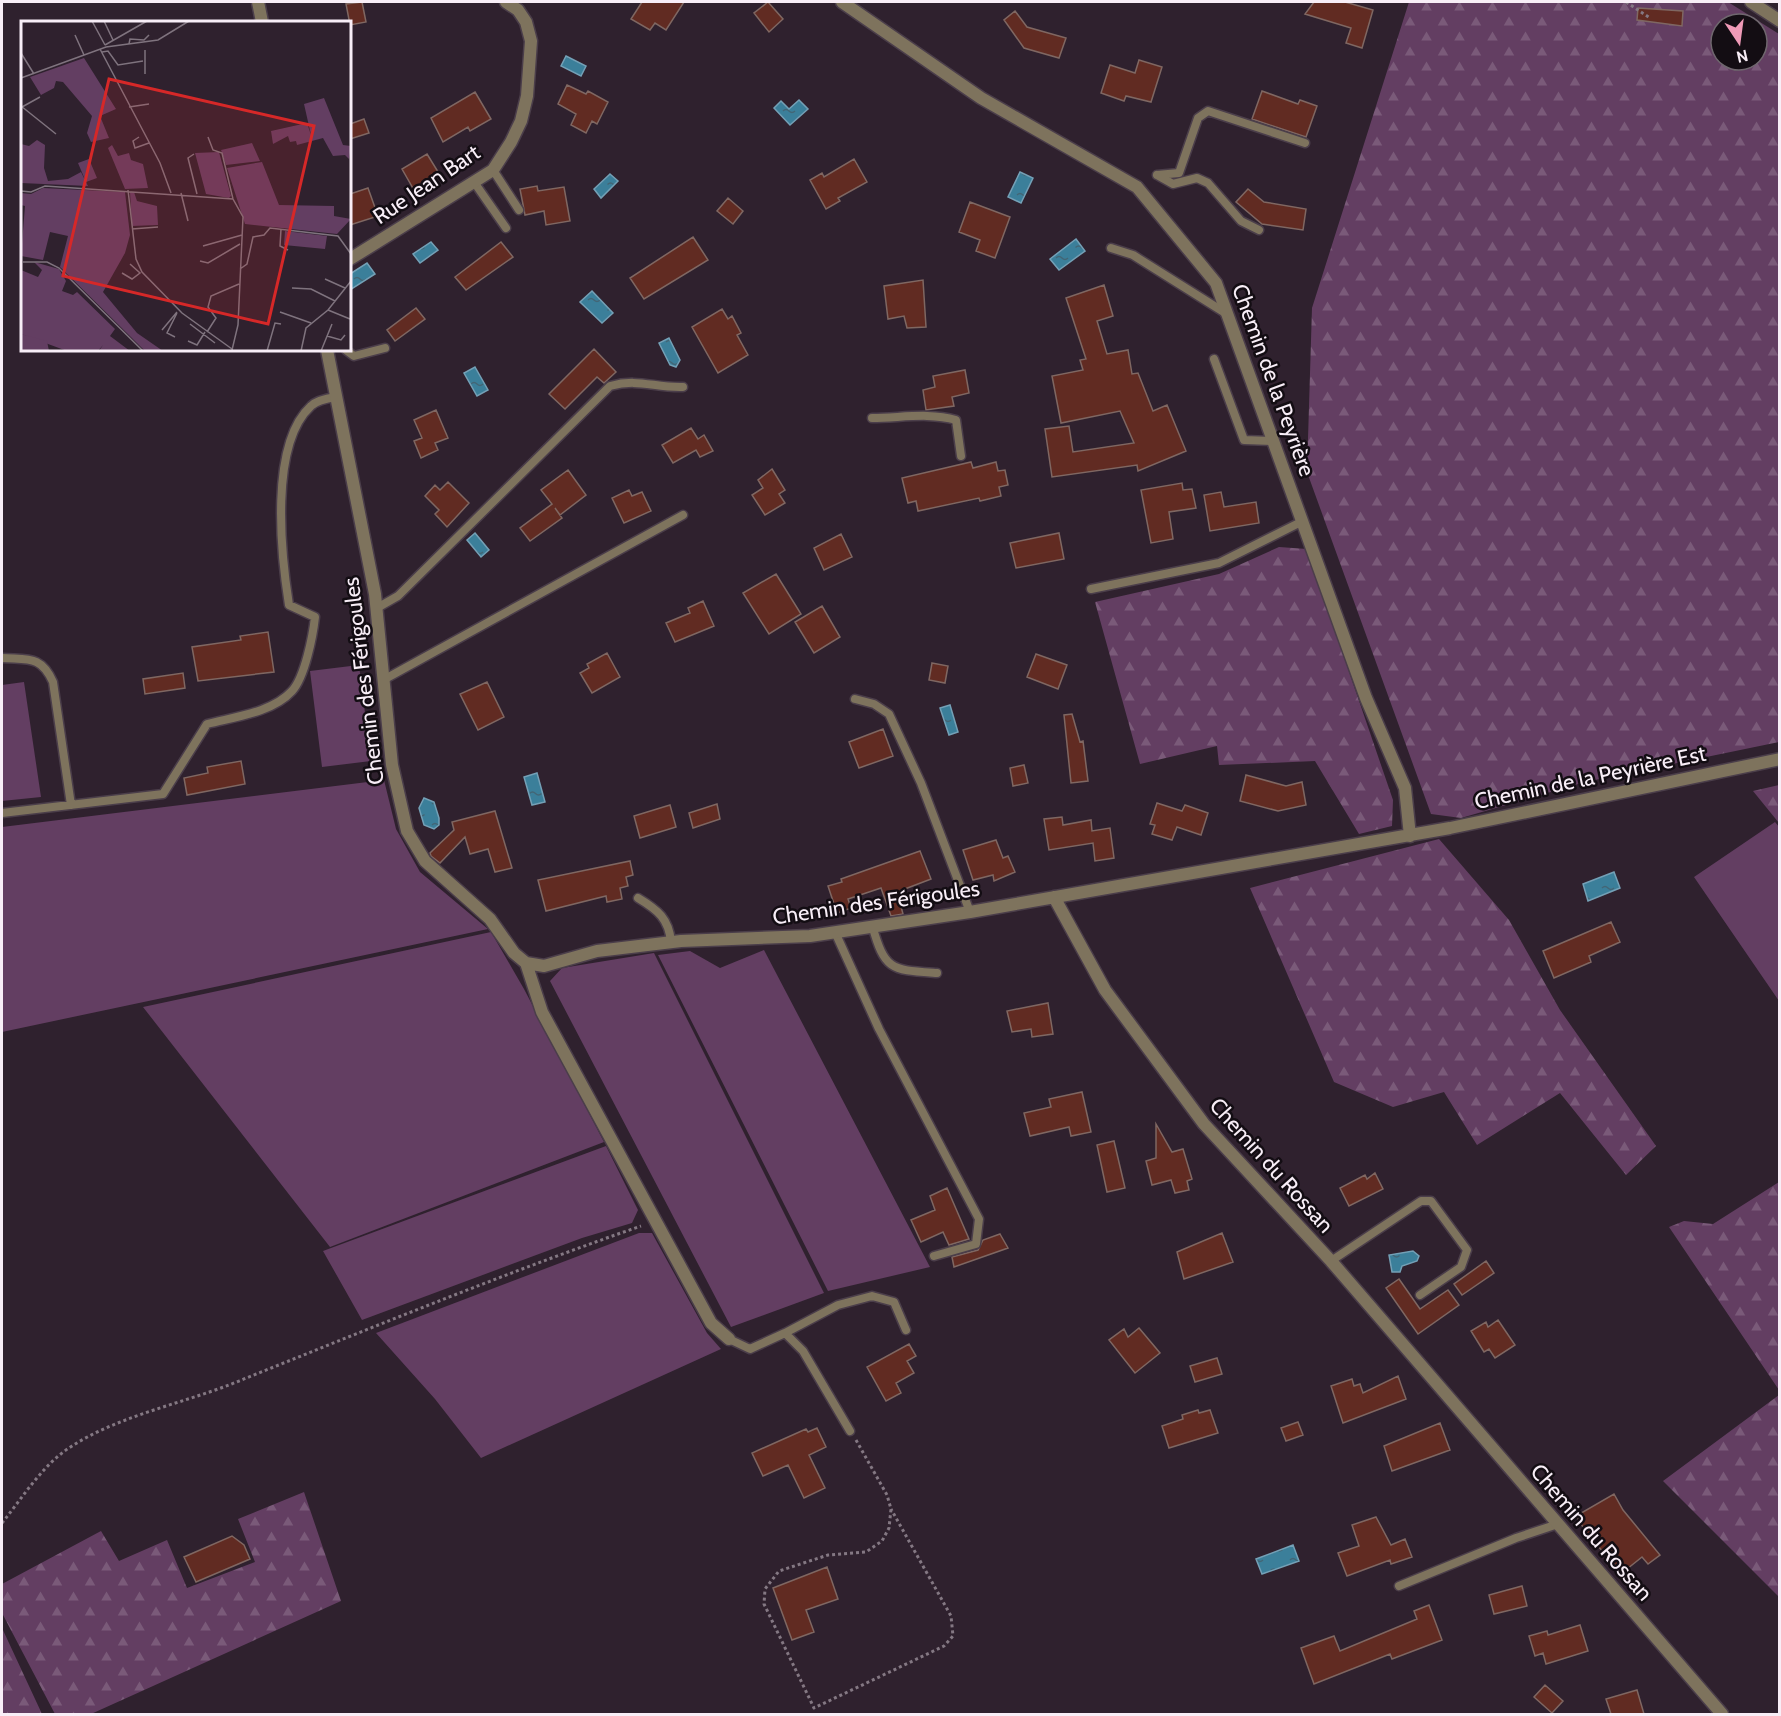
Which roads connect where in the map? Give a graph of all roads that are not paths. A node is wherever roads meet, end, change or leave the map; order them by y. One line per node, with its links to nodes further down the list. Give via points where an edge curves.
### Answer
1 (258, 2): 5 (street)
2 (506, 2): 8 (street, Rue Jean Bart, via 526,22 531,41 527,96 521,122)
3 (842, 2): 15 (street, Chemin de la Peyrière, via 981,98 1137,187 1216,283)
4 (1751, 2): 6 (street)
5 (262, 21)
6 (1779, 21)
7 (1305, 143): 12 (lane, via 1208,111 1198,118 1179,173 1157,175 1173,184 1197,178 1208,183 1241,221)
8 (493, 170): 9 (street, Rue Jean Bart); 10 (lane)
9 (474, 182): 11 (lane); 14 (street, Rue Jean Bart)
10 (519, 210)
11 (506, 228)
12 (1258, 230)
13 (1111, 248): 15 (lane, via 1133,255)
14 (351, 258)
15 (1228, 314): 23 (street, Chemin de la Peyrière)
16 (385, 348): 18 (lane, via 354,356)
17 (327, 351): 21 (street, Chemin des Férigoules)
18 (347, 351)
19 (1214, 358): 23 (lane, via 1244,440)
20 (683, 387): 28 (lane, via 664,388 631,381 610,386 398,596)
21 (336, 397): 28 (street, Chemin des Férigoules); 33 (lane, via 311,405 297,426 285,458 281,558 289,605 315,617 313,643 292,691 264,709 207,724 163,794)
22 (872, 418): 24 (lane, via 937,414 956,420)
23 (1274, 441): 26 (street, Chemin de la Peyrière)
24 (961, 456)
25 (683, 515): 30 (lane)
26 (1303, 521): 27 (lane, via 1219,563); 35 (street, Chemin de la Peyrière, via 1366,698 1405,788)
27 (1091, 590)
28 (377, 608): 30 (street, Chemin des Férigoules)
29 (2, 658): 33 (lane, via 37,660 47,668 53,682)
30 (385, 679): 42 (street, Chemin des Férigoules, via 392,765 407,831 425,861 490,919)
31 (855, 699): 38 (lane, via 874,704 889,714 921,783)
32 (1779, 759): 35 (street, Chemin de la Peyrière Est)
33 (71, 805): 34 (lane)
34 (2, 813)
35 (1410, 836): 36 (street)
36 (1054, 897): 38 (street, Chemin des Férigoules); 45 (street, Chemin du Rossan, via 1105,990 1197,1114)
37 (638, 898): 41 (lane, via 657,910 669,926)
38 (970, 912): 39 (street, Chemin des Férigoules)
39 (872, 926): 40 (street, Chemin des Férigoules); 43 (lane, via 884,960 901,971)
40 (835, 932): 41 (street, Chemin des Férigoules); 44 (lane, via 879,1029 979,1219 976,1244)
41 (671, 942): 42 (street, Chemin des Férigoules, via 597,951 544,966)
42 (526, 963): 49 (street, Chemin des Férigoules, via 542,1012 711,1323)
43 (936, 973)
44 (934, 1256)
45 (1331, 1261): 46 (lane, via 1421,1201 1431,1201 1467,1250 1461,1267); 51 (street, Chemin du Rossan)
46 (1420, 1295)
47 (906, 1330): 48 (lane, via 894,1302 872,1296 838,1305)
48 (785, 1333): 49 (lane, via 750,1348); 50 (lane, via 803,1351)
49 (729, 1339)
50 (850, 1431)
51 (1558, 1524): 52 (lane); 53 (street, Chemin du Rossan)
52 (1399, 1586)
53 (1722, 1714)

